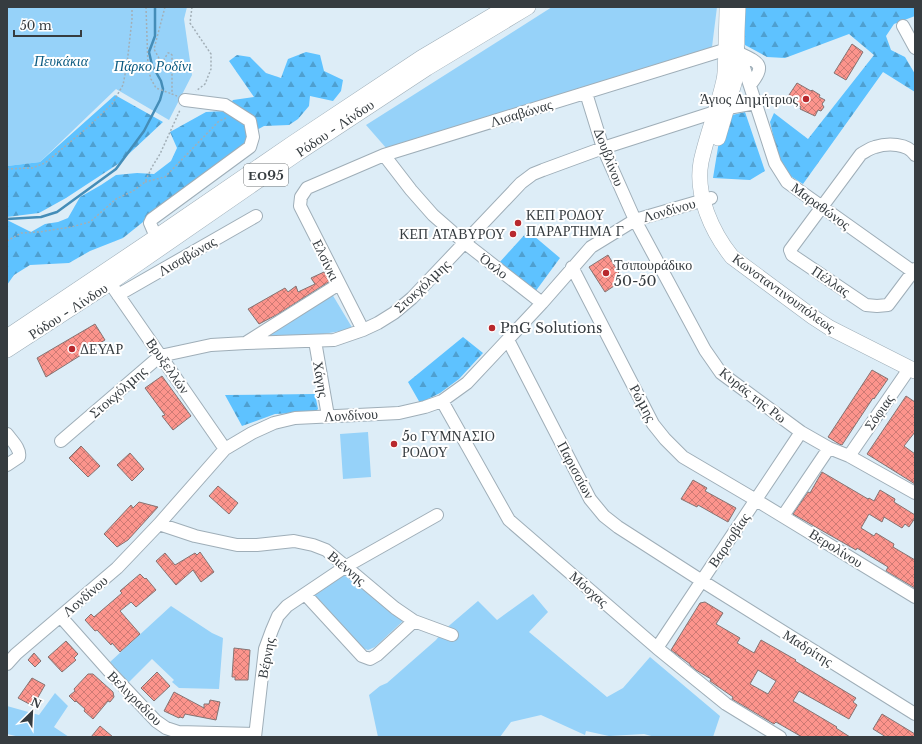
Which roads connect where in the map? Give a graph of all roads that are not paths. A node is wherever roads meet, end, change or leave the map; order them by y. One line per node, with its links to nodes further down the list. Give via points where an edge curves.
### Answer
1 (507, 7): 20 (main road, Ρόδου - Λίνδου / ΕΟ95, via 415,62)
2 (528, 7): 25 (main road, Ρόδου - Λίνδου / ΕΟ95, via 427,68 298,153)
3 (727, 7): 7 (main road)
4 (738, 7): 7 (main road)
5 (903, 26): 6 (street)
6 (915, 48)
7 (733, 53): 8 (street, Λισαβώνας); 10 (street, Μαραθώνος, via 750,85); 11 (main road, Κωνσταντινουπόλεως, via 735,80)
8 (586, 93): 12 (street, Δουβλίνου); 13 (street, Λισαβώνας)
9 (185, 100): 20 (street, via 225,105 250,121 253,137 250,147 152,219 150,223)
10 (756, 103): 11 (street, Στοκχόλμης); 17 (street, Μαραθώνος, via 775,163 787,182)
11 (721, 110): 12 (street, Στοκχόλμης); 16 (main road, Κωνσταντινουπόλεως)
12 (603, 148): 19 (street, Δουβλίνου); 21 (street, Στοκχόλμης, via 533,174 520,183)
13 (384, 155): 15 (street, Λισαβώνας); 21 (street, Όσλο, via 433,215)
14 (915, 155): 17 (street, via 902,146 891,144 875,147 861,154)
15 (307, 188): 24 (street, Ελσίνκι, via 301,197 300,206)
16 (707, 199): 19 (street, Λονδίνου); 34 (main road, Κωνσταντινουπόλεως, via 724,235 741,254 826,318 908,360)
17 (820, 207): 23 (street, Μαραθώνος); 23 (street, Πέλλας, via 792,245 792,255 866,305 888,305)
18 (256, 216): 25 (street, Λισαβώνας)
19 (635, 220): 22 (street, Λονδίνου, via 591,247); 37 (street, Κυράς της Ρω, via 705,350 721,373)
20 (156, 237): 28 (main road, Ρόδου - Λίνδου / ΕΟ95)
21 (466, 243): 26 (street, Όσλο); 27 (street, Στοκχόλμης, via 412,298 394,313)
22 (572, 267): 26 (street, Λονδίνου); 45 (street, Ρώμης, via 653,424 683,457)
23 (914, 271)
24 (338, 284): 27 (street, Ελσίνκι); 31 (street)
25 (114, 289): 32 (main road, Ρόδου - Λίνδου / ΕΟ95); 33 (street, Βρυξελλών)
26 (542, 303): 29 (street, Λονδίνου)
27 (363, 330): 30 (street, Στοκχόλμης, via 334,340)
28 (7, 337)
29 (508, 340): 35 (street, Λονδίνου, via 467,383); 50 (street, Παρισσίων, via 590,499 604,516 618,527)
30 (314, 341): 31 (street, Στοκχόλμης); 36 (street, Χάγης)
31 (246, 343): 33 (street, Στοκχόλμης, via 211,345)
32 (7, 350)
33 (160, 356): 39 (street, Στοκχόλμης); 41 (street, Βρυξελλών)
34 (913, 368): 42 (street, Σόφιας)
35 (442, 401): 36 (street, Λονδίνου, via 399,413); 56 (street, Μόσχας, via 509,520)
36 (328, 416): 41 (street, Λονδίνου, via 295,418 274,424)
37 (802, 432): 40 (street, Κυράς της Ρω); 45 (street, Βαρσοβίας)
38 (7, 434): 43 (street, via 20,454 19,458)
39 (61, 441)
40 (829, 448): 42 (street, Κυράς της Ρω); 47 (street)
41 (225, 449): 48 (street, Λονδίνου)
42 (849, 456): 44 (street, Κυράς της Ρω)
43 (7, 465)
44 (915, 493)
45 (756, 500): 47 (street, Βερολίνου); 50 (street, Βαρσοβίας)
46 (437, 515): 49 (street, Βέρνης)
47 (783, 516): 52 (street, Βερολίνου)
48 (160, 524): 49 (street, Βιέννης, via 194,536 237,545 294,541 313,545 326,550); 53 (street, Λονδίνου, via 117,568)
49 (345, 567): 51 (street, Βέρνης); 54 (street, Βιέννης)
50 (702, 581): 56 (street, Βαρσοβίας); 59 (street, Μαδρίτης)
51 (305, 594): 54 (street, via 362,656 370,659); 60 (street, Βέρνης, via 287,606 278,616 265,649)
52 (915, 597)
53 (61, 617): 57 (street, Λονδίνου); 60 (street, Βελιγραδίου, via 156,722 178,732)
54 (414, 621): 55 (street, Βιέννης)
55 (452, 636)
56 (657, 648): 61 (street, Μόσχας, via 726,704)
57 (11, 650): 58 (street, Λονδίνου)
58 (7, 664)
59 (915, 714)
60 (255, 736)
61 (780, 737)

